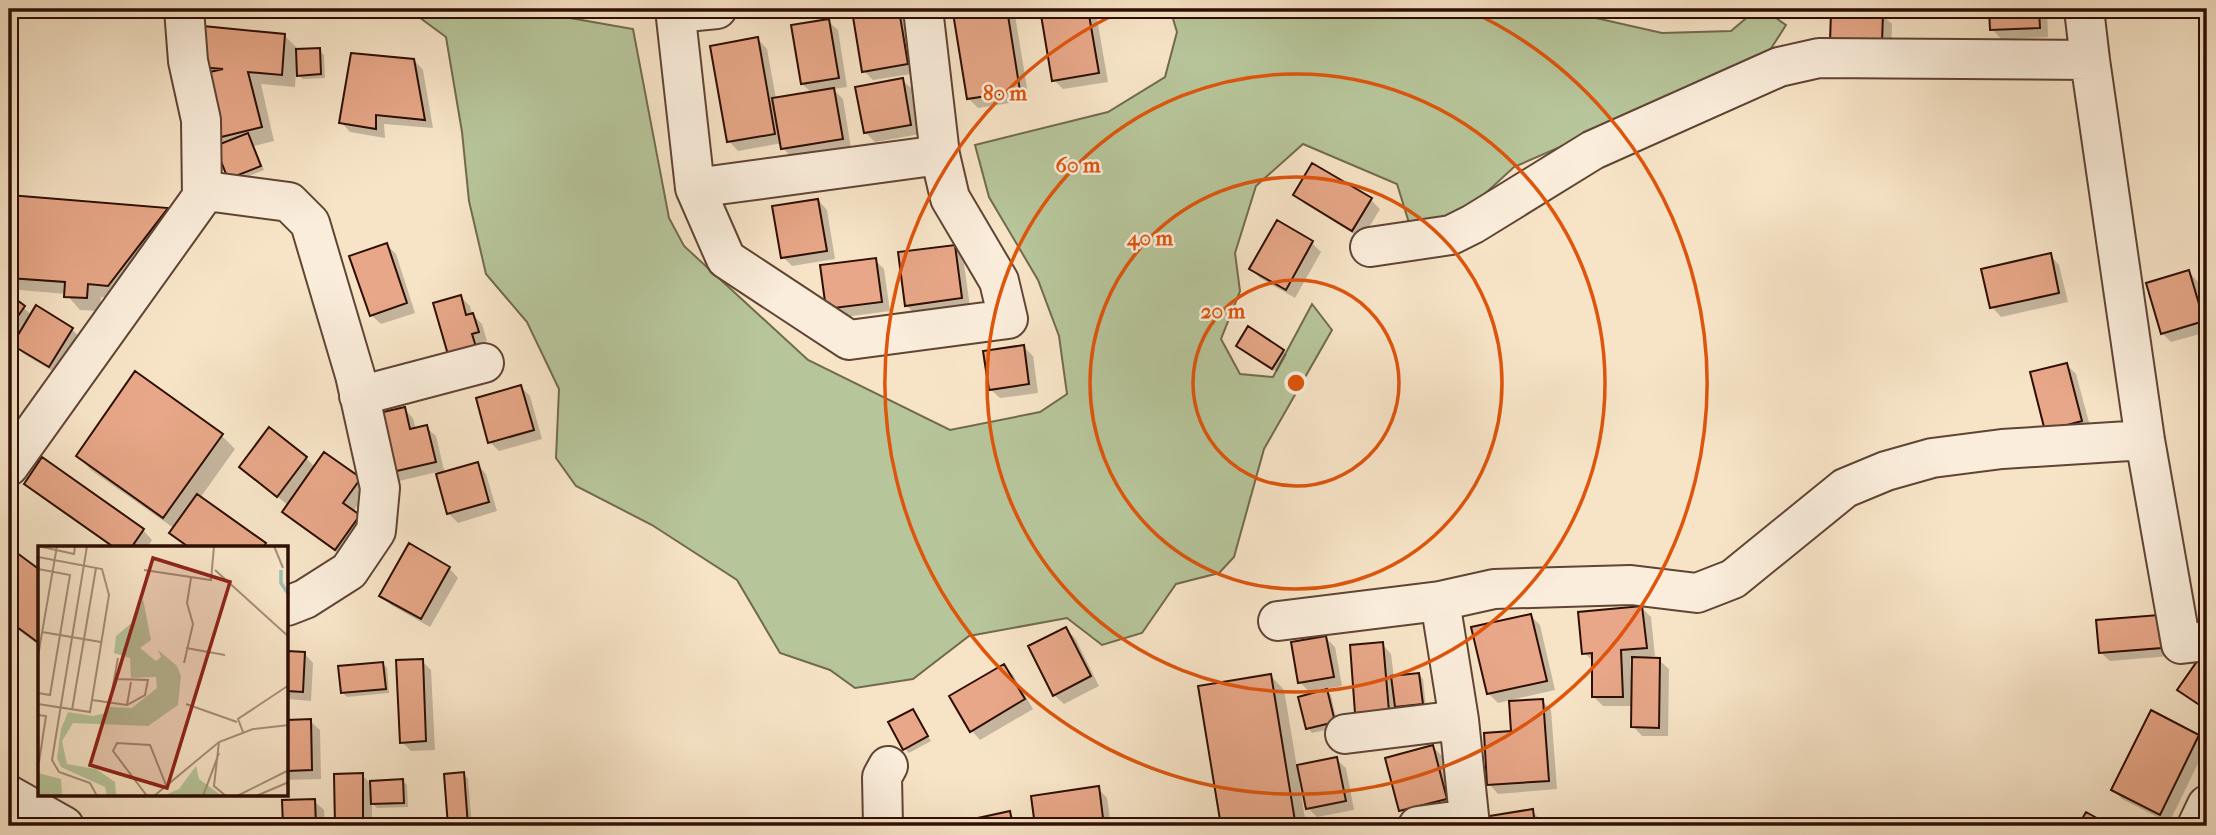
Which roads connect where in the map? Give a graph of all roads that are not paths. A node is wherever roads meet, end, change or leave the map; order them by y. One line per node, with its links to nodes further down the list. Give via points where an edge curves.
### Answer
1 (184, 9): 9 (street, via 188,61 201,120)
2 (717, 9): 5 (street)
3 (923, 9): 7 (street)
4 (2084, 9): 6 (street)
5 (676, 11): 8 (street)
6 (2090, 60): 10 (street, via 1819,58 1779,67 1593,150 1451,235); 13 (street)
7 (940, 155): 8 (street); 8 (street, via 950,198 999,281 1008,320 849,340 726,259)
8 (695, 188)
9 (202, 197): 12 (street, via 206,191 289,202 310,223); 14 (street)
10 (1370, 247)
11 (484, 363): 12 (street)
12 (359, 396): 16 (street, via 380,488 376,531 349,571)
13 (2145, 440): 15 (street, via 2002,449 1933,458 1886,471 1845,488 1733,579 1697,593 1631,585 1494,589); 18 (street, via 2181,644)
14 (9, 466)
15 (1440, 601): 17 (street); 19 (street)
16 (289, 605)
17 (1278, 621)
18 (2207, 641)
19 (1459, 720): 20 (street); 23 (street)
20 (1345, 734)
21 (888, 766): 24 (street, via 882,777)
22 (2207, 805): 26 (street)
23 (1470, 822): 25 (street)
24 (883, 826)
25 (1418, 826)
26 (2197, 826)

